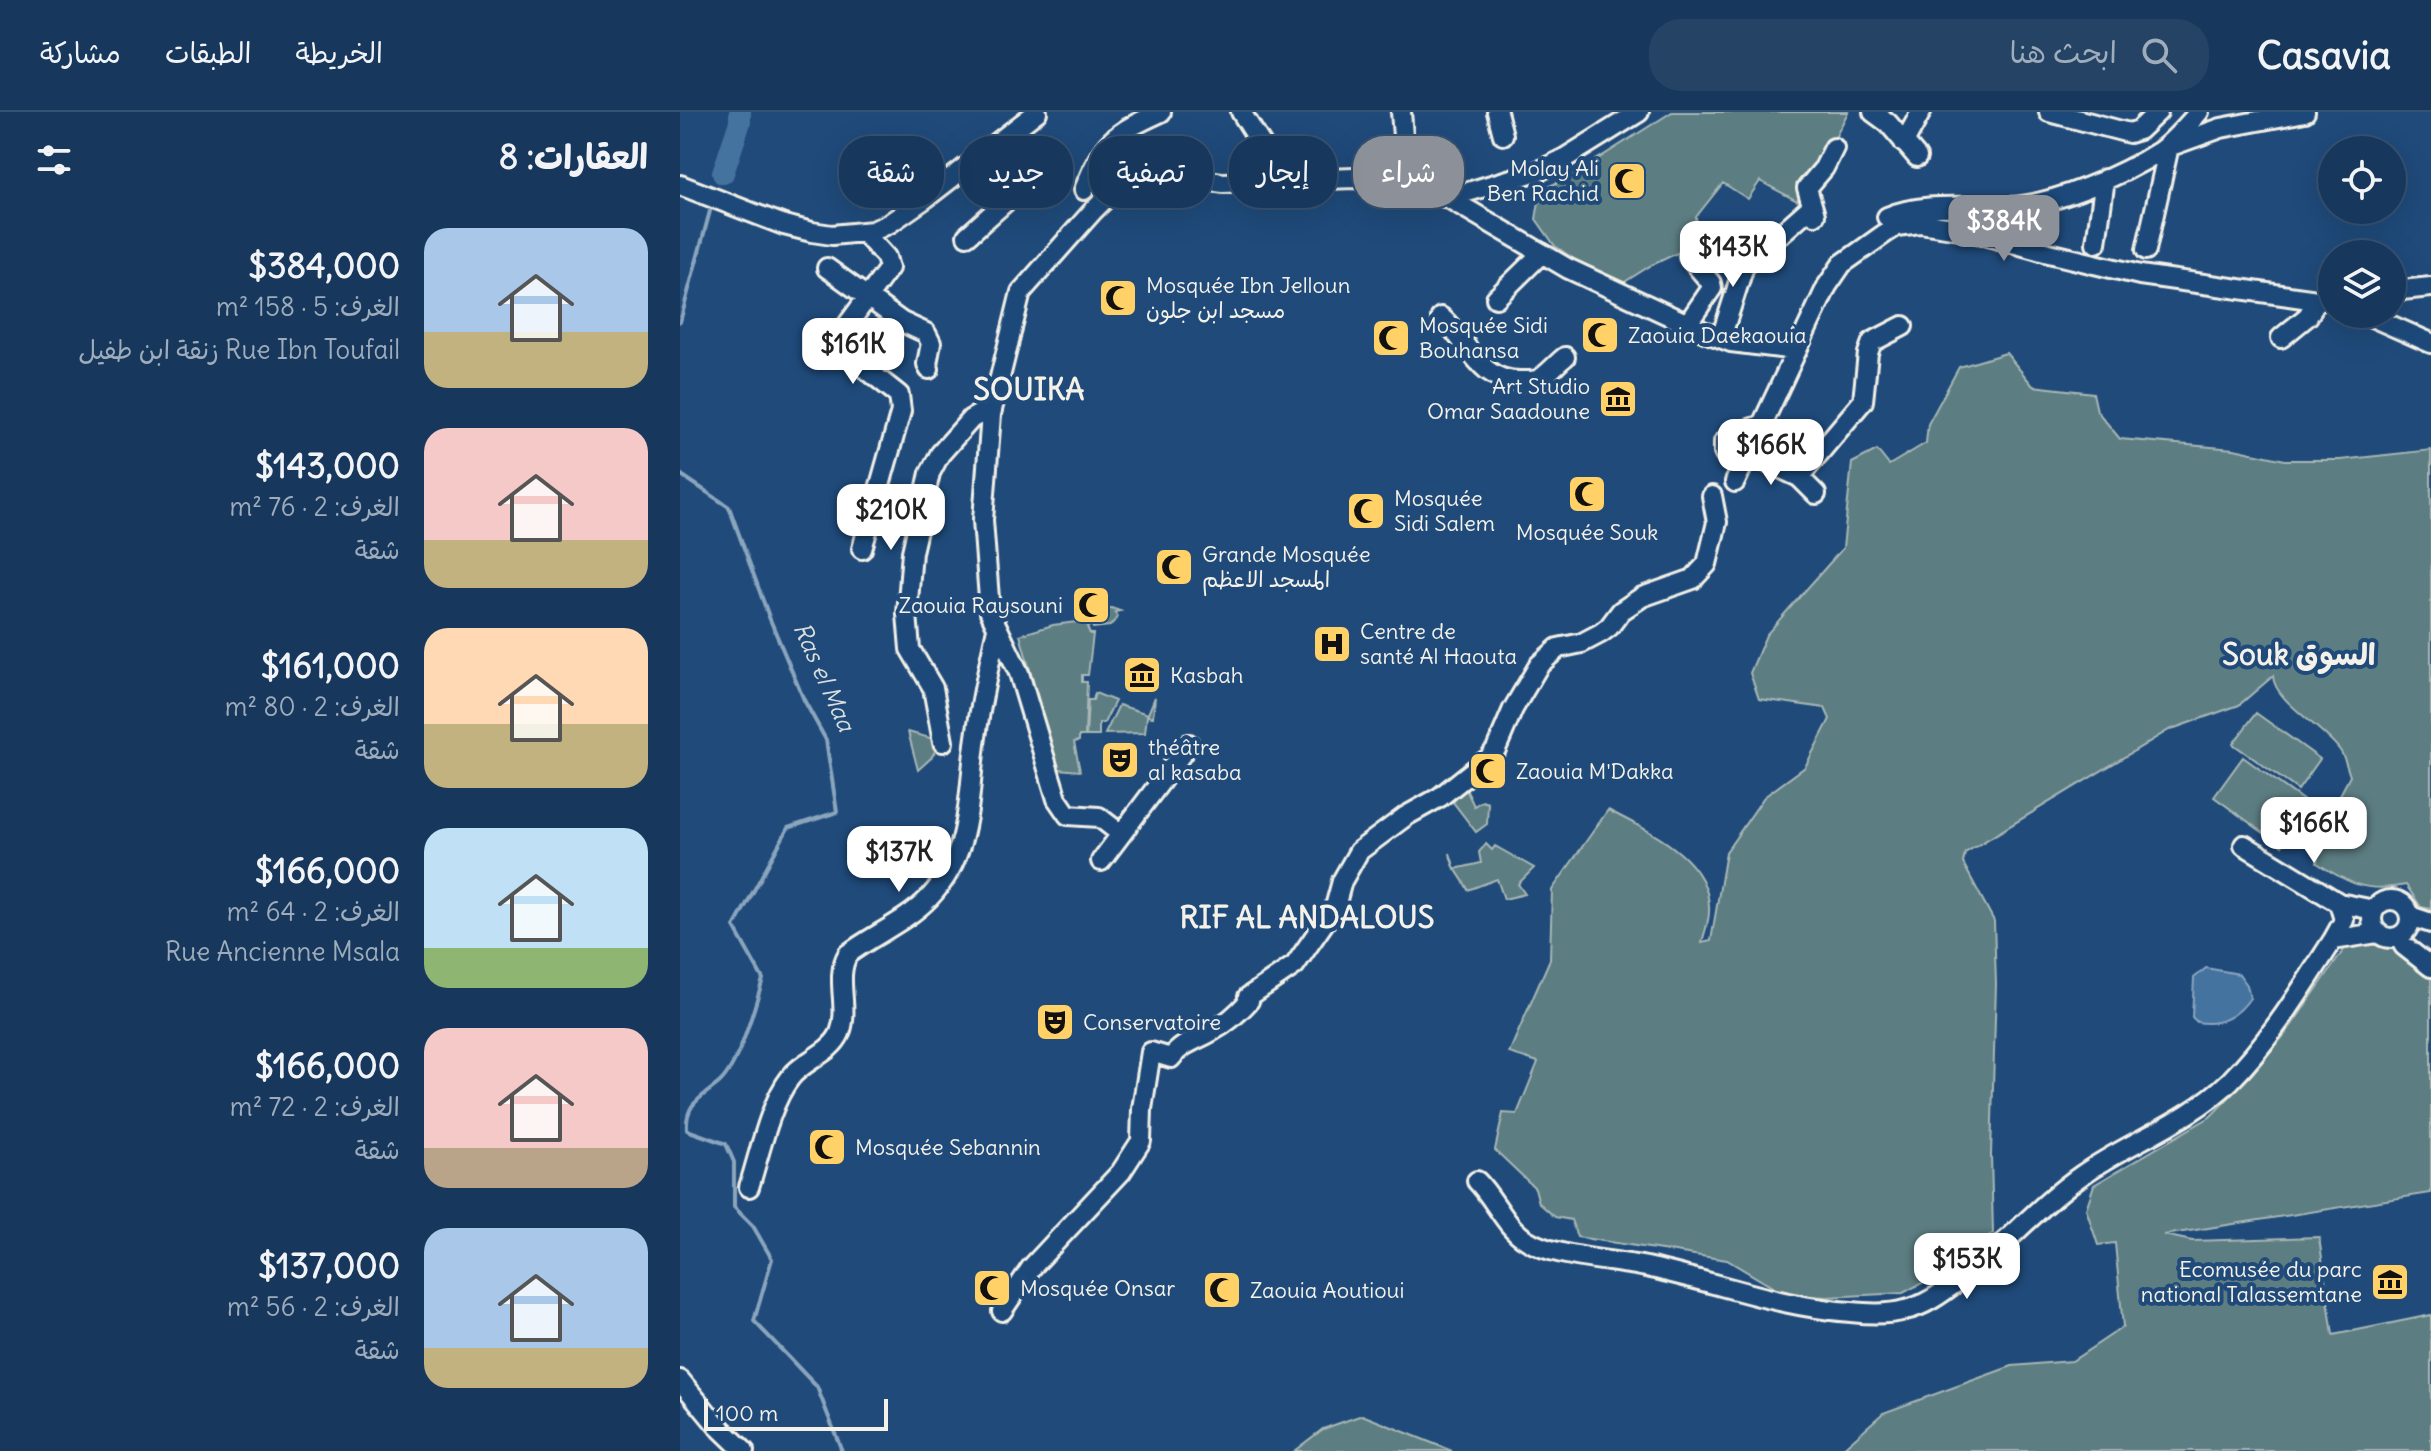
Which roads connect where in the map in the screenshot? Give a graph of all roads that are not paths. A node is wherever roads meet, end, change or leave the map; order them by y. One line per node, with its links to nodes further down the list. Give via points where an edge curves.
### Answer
1 (1037, 112): 25 (street, via 902,215)
2 (1161, 112): 21 (street, via 1109,141)
3 (1241, 112): 14 (street)
4 (1401, 112): 15 (street)
5 (1497, 112): 13 (street)
6 (1639, 112): 22 (street, via 1541,170)
7 (1873, 112): 8 (street, via 1911,150)
8 (1921, 112)
9 (2049, 112): 10 (street, via 2129,133)
10 (2158, 112)
11 (2199, 112): 17 (street)
12 (2305, 112): 17 (street, via 2221,128)
13 (1503, 135)
14 (1256, 136)
15 (1403, 136)
16 (1834, 148): 43 (street, via 1807,188 1814,211 1744,266)
17 (2166, 148): 18 (street); 28 (street)
18 (2105, 179): 27 (street); 31 (street, via 2015,207 1933,208 1889,216 1851,247)
19 (1229, 183): 49 (street, via 1141,171 1127,177 1021,292)
20 (681, 186): 25 (street, via 784,225 832,235)
21 (1084, 190)
22 (1464, 193)
23 (1464, 207): 29 (street)
24 (999, 208): 26 (street)
25 (864, 233): 36 (street, via 889,264)
26 (967, 236)
27 (2096, 243)
28 (2146, 250)
29 (1542, 253): 35 (street); 40 (street)
30 (1689, 257): 40 (street, via 1712,288)
31 (1842, 264): 37 (street, via 1897,226 1920,223 2140,275); 46 (street)
32 (827, 268): 36 (street)
33 (2431, 287): 34 (street)
34 (2406, 290)
35 (1496, 298)
36 (867, 299): 48 (street, via 929,336); 56 (street, via 837,346 901,402)
37 (2318, 299)
38 (2318, 306): 44 (street)
39 (1441, 317): 47 (street, via 1486,371 1510,381 1539,379)
40 (1688, 323): 43 (street)
41 (1903, 326): 52 (street, via 1872,342 1863,401)
42 (2397, 328): 45 (street)
43 (1721, 338): 46 (street)
44 (2281, 338)
45 (2431, 343)
46 (1796, 350): 50 (street)
47 (1565, 357)
48 (929, 369)
49 (991, 414): 57 (street, via 983,520 990,612); 58 (street, via 971,419 940,454 930,473 912,552 910,649 933,688)
50 (1761, 425): 51 (street); 51 (street, via 1724,442 1729,459)
51 (1746, 456): 52 (street); 53 (street)
52 (1799, 477): 54 (street)
53 (1735, 482)
54 (1816, 494)
55 (1712, 496): 73 (street, via 1717,522 1712,546 1707,564 1693,579 1642,597 1601,633 1558,648 1539,665 1489,758 1359,851 1335,907 1295,965 1248,997 1239,1013 1179,1047 1171,1058 1151,1052 1141,1141 1121,1172 1031,1268)
56 (862, 549)
57 (997, 629): 60 (street, via 1019,673 1057,799 1068,815 1092,815); 72 (street, via 979,712 970,810 956,860 927,900 848,954 843,963 840,1032 790,1077)
58 (943, 742)
59 (1189, 744): 60 (street)
60 (1121, 834): 62 (street)
61 (2244, 845): 63 (street)
62 (1101, 861)
63 (2339, 903): 64 (street); 69 (street, via 2344,920)
64 (2374, 910): 65 (street, via 2394,900 2408,908); 67 (street, via 2372,926)
65 (2410, 916): 66 (street); 68 (street)
66 (2431, 923)
67 (2377, 933): 68 (street); 69 (street)
68 (2399, 937): 70 (street)
69 (2333, 940): 71 (street, via 2255,1053 2212,1097 2188,1116 2082,1174 1971,1272 1906,1310 1814,1310 1648,1267 1543,1248 1513,1228)
70 (2431, 967)
71 (1477, 1181)
72 (749, 1187)
73 (1002, 1311)
74 (680, 1380): 75 (street)
75 (744, 1451)

